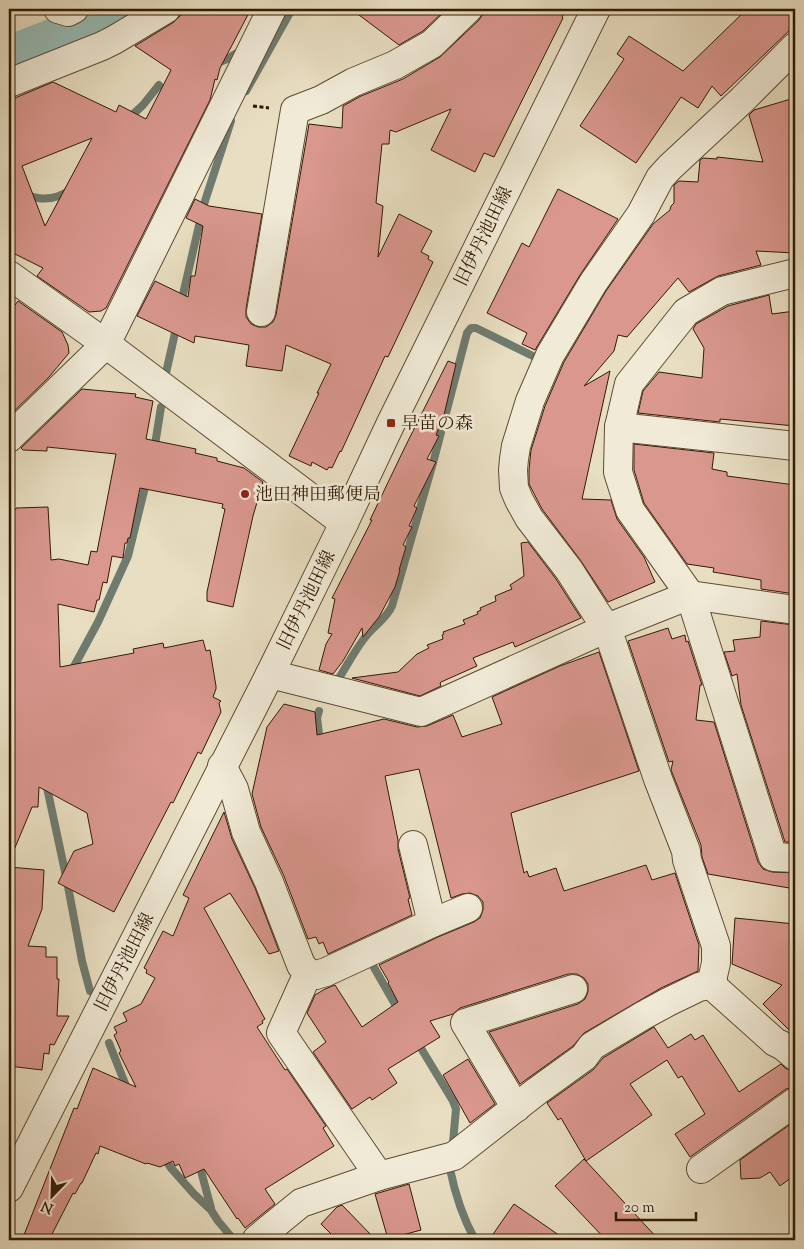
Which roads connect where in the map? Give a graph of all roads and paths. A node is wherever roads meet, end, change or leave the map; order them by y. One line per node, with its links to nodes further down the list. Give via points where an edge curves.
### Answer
1 (58, 9): 2 (street, via 68,12)
2 (74, 9)
3 (166, 9): 8 (street, via 102,46)
4 (272, 9): 12 (street)
5 (468, 9): 11 (street, via 432,44 395,65 296,110)
6 (596, 9): 16 (street, 旧伊丹池田線)
7 (795, 47): 19 (street, via 660,178 641,214 593,283 550,355 530,401 516,446 513,470 516,494 529,518 569,570)
8 (9, 83)
9 (795, 273): 13 (street, via 722,291 686,312 629,384)
10 (9, 275): 12 (street)
11 (261, 312)
12 (106, 344): 14 (street); 16 (street)
13 (619, 427): 15 (street); 17 (street, via 618,472 630,510)
14 (9, 438)
15 (795, 446)
16 (344, 523): 20 (street, 旧伊丹池田線)
17 (690, 595): 18 (street); 19 (street); 23 (street, via 772,858)
18 (795, 610)
19 (607, 628): 20 (street, via 421,712); 27 (street, via 716,946)
20 (270, 674): 21 (street, 旧伊丹池田線)
21 (222, 766): 26 (street, via 234,789 246,832 301,965); 34 (street, 旧伊丹池田線)
22 (413, 845): 25 (street)
23 (795, 858)
24 (468, 908): 25 (street)
25 (432, 923): 26 (street, via 326,972)
26 (308, 973): 33 (street, via 281,1034)
27 (713, 984): 29 (street, via 774,1042); 31 (street, via 668,1002 592,1046 584,1057)
28 (573, 989): 31 (street, via 465,1023)
29 (795, 1056)
30 (795, 1102): 32 (street)
31 (516, 1108): 33 (street, via 454,1156)
32 (701, 1169)
33 (379, 1176): 35 (street, via 301,1203)
34 (9, 1188)
35 (257, 1240)

